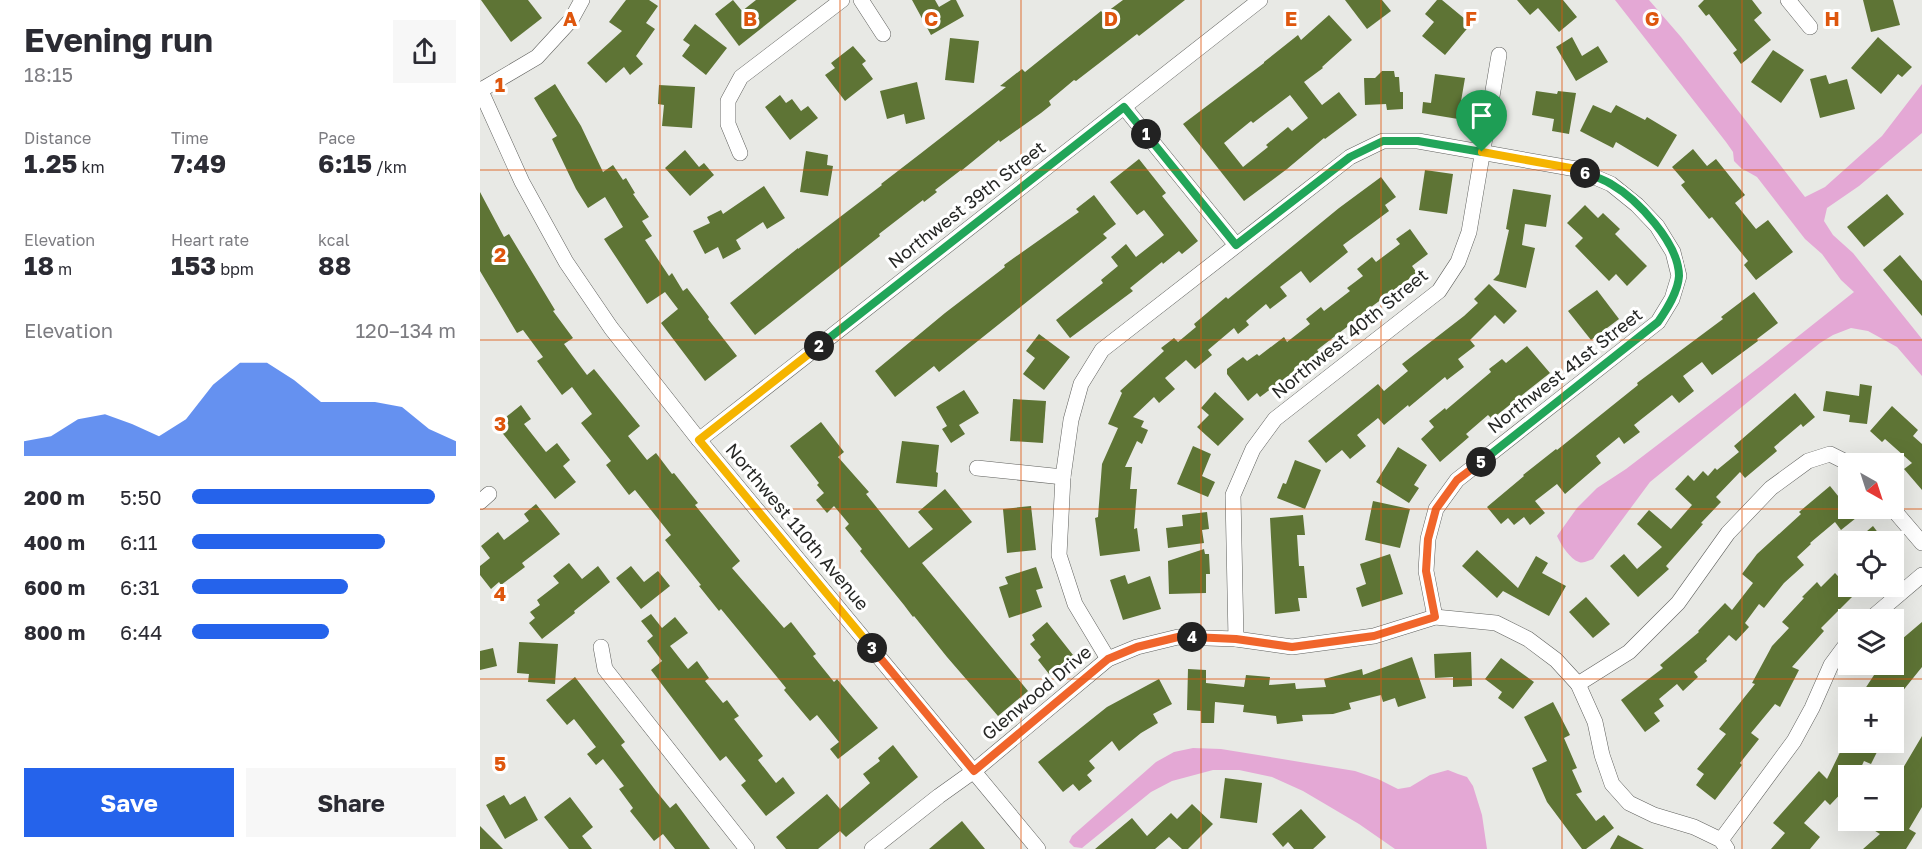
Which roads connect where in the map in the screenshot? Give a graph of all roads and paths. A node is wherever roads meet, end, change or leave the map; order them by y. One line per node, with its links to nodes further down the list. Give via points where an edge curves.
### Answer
1 (582, 0): 9 (street, via 571,20 537,57)
2 (842, 0): 12 (street, via 741,77 728,101 728,124)
3 (861, 0): 7 (street)
4 (1788, 0): 6 (street)
5 (1255, 1): 10 (street, Northwest 39th Street)
6 (1810, 27)
7 (884, 34)
8 (1499, 55): 11 (street, Northwest 40th Street)
9 (480, 90): 14 (street, Northwest 110th Avenue, via 522,182 566,262 611,328)
10 (1124, 107): 13 (street); 14 (street, Northwest 39th Street)
11 (1482, 152): 13 (street, via 1418,141 1383,141 1350,157); 22 (street, Northwest 41st Street, via 1576,169 1611,184 1657,226 1673,252 1679,276 1672,299 1658,322 1457,480 1436,509 1428,539 1426,571); 23 (street, Northwest 40th Street, via 1469,232 1458,262 1439,291 1275,419 1252,449 1233,495)
12 (740, 153)
13 (1236, 245): 17 (street, via 1102,350 1081,384)
14 (699, 440): 28 (street, Northwest 110th Avenue)
15 (1838, 458): 27 (street, via 1830,454 1808,461 1771,488 1728,532 1678,603 1629,652)
16 (977, 468): 17 (street)
17 (1063, 477): 26 (street, via 1059,555 1075,604)
18 (1901, 519): 19 (street)
19 (1922, 543)
20 (1922, 575): 21 (street)
21 (1882, 609)
22 (1435, 617): 23 (street, Glenwood Drive, via 1374,636 1292,647); 27 (street, Glenwood Drive, via 1496,623 1528,639 1556,660)
23 (1236, 639): 26 (street, Glenwood Drive, via 1178,637)
24 (602, 647): 30 (street, via 605,669)
25 (1838, 656): 29 (street, via 1794,741)
26 (1108, 659): 28 (street, Glenwood Drive)
27 (1578, 684): 29 (street, Glenwood Drive, via 1612,784 1629,802 1654,815 1694,827)
28 (974, 771): 31 (street); 32 (street, Northwest 110th Avenue)
29 (1724, 844)
30 (747, 849)
31 (872, 849)
32 (1038, 849)

